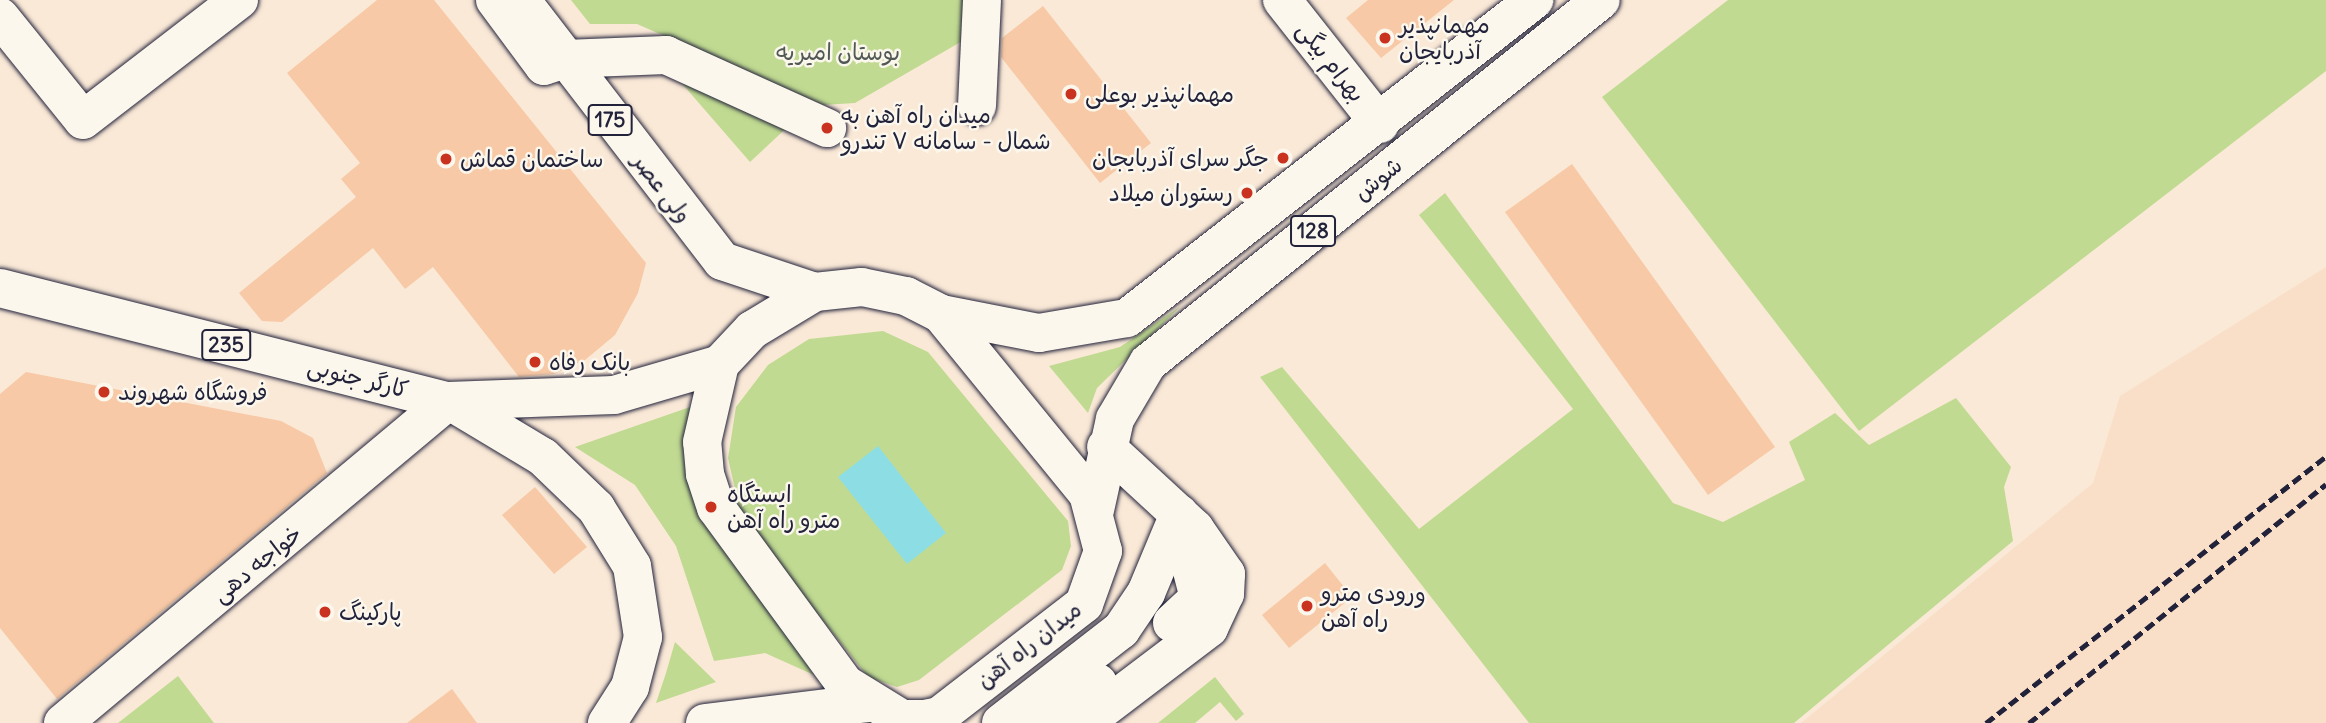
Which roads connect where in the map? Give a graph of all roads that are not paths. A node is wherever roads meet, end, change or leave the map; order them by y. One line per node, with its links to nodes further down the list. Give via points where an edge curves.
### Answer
1 (239, 0): 8 (main road, via 83,120)
2 (495, 0): 9 (main road, via 544,66)
3 (521, 0): 9 (main road, ولی عصر / 175)
4 (982, 0): 10 (main road)
5 (1282, 0): 11 (main road, بهرام بیگی)
6 (1534, 0): 11 (main road, شوش / 128)
7 (1601, 0): 18 (main road, شوش / 128, via 1149,363 1130,385)
8 (0, 17)
9 (565, 59): 12 (main road, via 666,55); 13 (main road, ولی عصر / 175, via 722,261)
10 (976, 106)
11 (1380, 124): 15 (main road, شوش / 128, via 1155,301 1097,327 1039,333)
12 (827, 128)
13 (815, 292): 15 (main road, میدان راه آهن, via 862,287 906,296); 16 (main road, میدان راه آهن, via 752,330)
14 (1, 293): 17 (main road, کارگر جنوبی / 235)
15 (942, 314): 19 (main road, میدان راه آهن)
16 (720, 364): 17 (main road, کارگر جنوبی / 235, via 614,395); 21 (main road, میدان راه آهن, via 702,442 716,508 845,684)
17 (448, 401): 23 (main road, خواجه دهی); 24 (main road, via 543,457 596,508 632,566 643,637 630,687)
18 (1107, 447): 19 (main road, شوش / 128); 20 (main road)
19 (1096, 510): 21 (main road, میدان راه آهن, via 1103,551 1084,604 939,716 902,719)
20 (1180, 514): 26 (main road, via 1146,593 1121,630); 27 (main road, via 1185,556 1200,585 1195,606); 28 (main road, via 1226,574 1219,615)
21 (869, 703): 22 (main road)
22 (785, 717): 25 (main road)
23 (63, 723)
24 (607, 723)
25 (705, 723)
26 (1001, 723)
27 (1048, 723)
28 (1084, 723)

